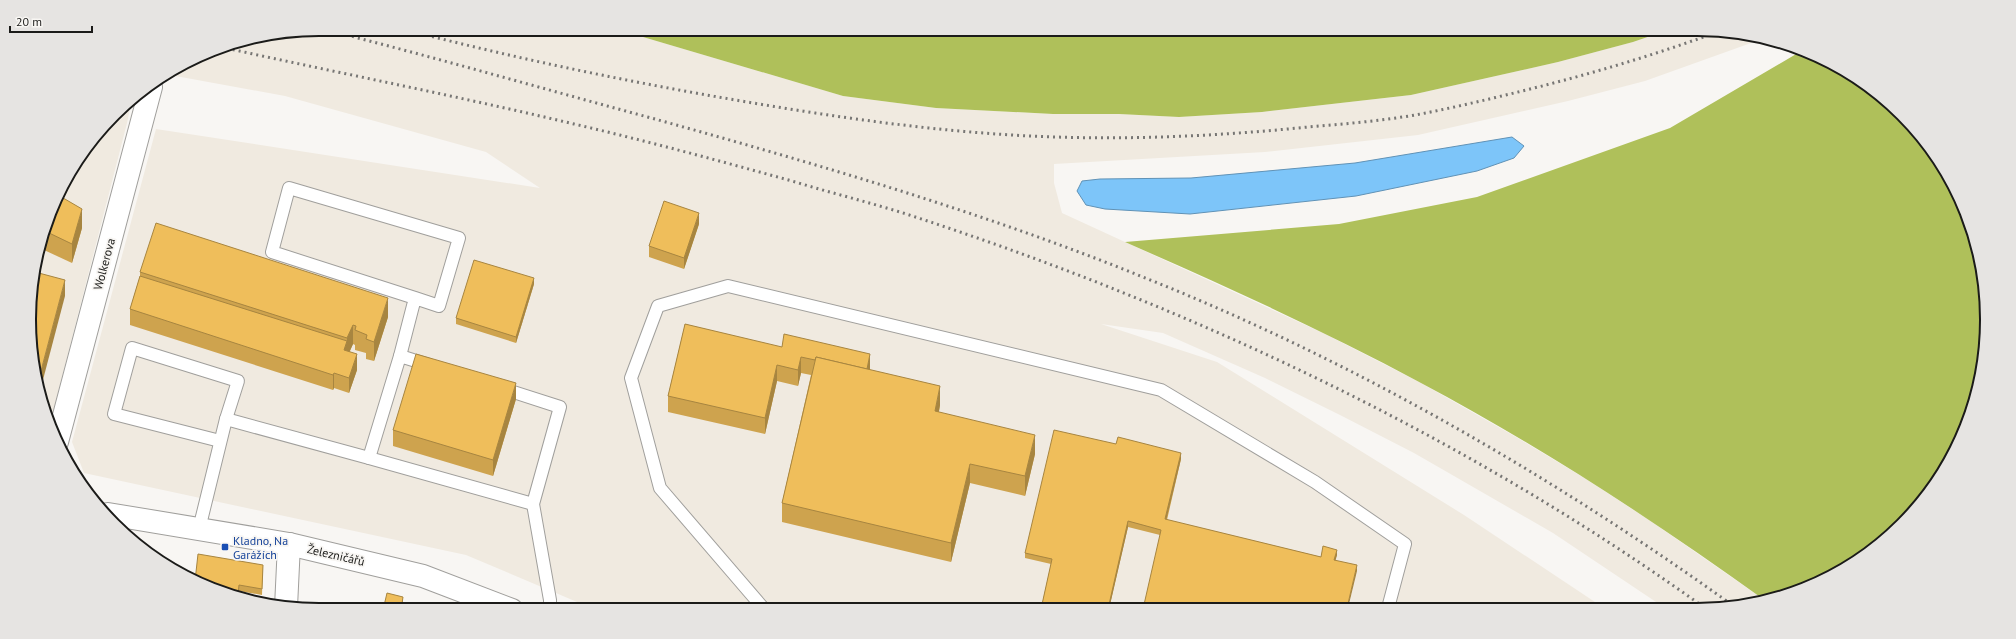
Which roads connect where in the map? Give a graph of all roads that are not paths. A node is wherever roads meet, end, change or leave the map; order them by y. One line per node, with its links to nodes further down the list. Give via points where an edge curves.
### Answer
1 (149, 93): 7 (street, Wolkerova)
2 (415, 298): 2 (lane, via 272,252 290,188 459,238 440,306); 3 (lane)
3 (400, 356): 4 (lane); 9 (lane)
4 (443, 370)
5 (487, 384): 10 (lane, via 560,407)
6 (226, 419): 8 (lane); 8 (lane, via 238,380 132,348 114,414); 9 (lane)
7 (60, 432)
8 (220, 441): 12 (lane)
9 (369, 458): 10 (lane)
10 (533, 504): 16 (lane)
11 (114, 515): 12 (street, Železničářů)
12 (199, 529): 13 (street, Železničářů)
13 (290, 544): 14 (street); 15 (street, Železničářů, via 423,576)
14 (286, 601)
15 (494, 603)
16 (550, 603)
17 (759, 603): 18 (lane, via 660,488 631,378 658,306 728,286 1161,390 1315,482 1405,544)
18 (1389, 603)

